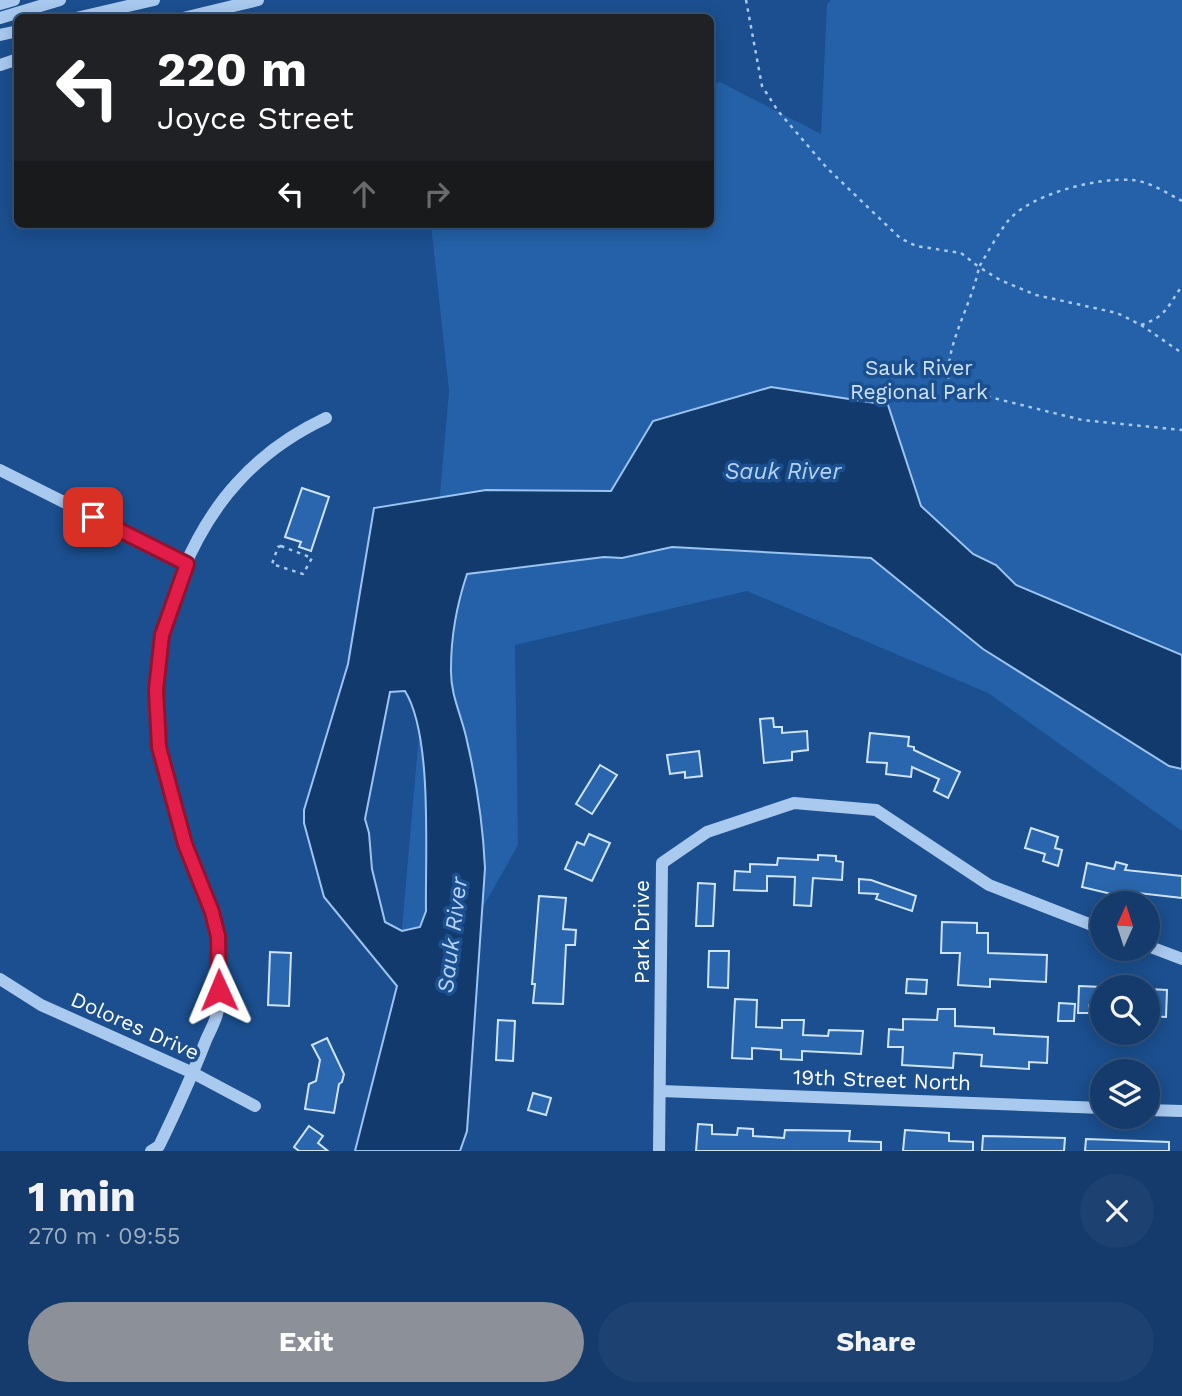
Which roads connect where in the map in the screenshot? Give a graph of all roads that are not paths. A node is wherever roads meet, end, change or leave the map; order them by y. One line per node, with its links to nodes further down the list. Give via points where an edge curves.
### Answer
1 (14, 0): 5 (street)
2 (60, 0): 6 (street)
3 (154, 0): 7 (street)
4 (258, 0): 8 (street)
5 (0, 4)
6 (20, 14)
7 (93, 14)
8 (200, 14)
9 (326, 418): 11 (street, via 293,434 236,484 208,520)
10 (0, 470): 11 (street)
11 (187, 564): 16 (street, via 162,635 156,690 159,747 185,844 218,936 219,1008)
12 (1090, 924): 17 (street, Park Drive, via 989,885 876,810 794,803 707,832 662,863)
13 (1160, 951): 14 (street)
14 (1182, 959)
15 (0, 979): 16 (street, Dolores Drive, via 41,1005)
16 (193, 1073): 18 (street, Dolores Drive); 22 (street, via 159,1146)
17 (661, 1091): 19 (street, 19th Street North); 23 (street, Park Drive)
18 (255, 1106)
19 (1090, 1108)
20 (1160, 1110): 21 (street)
21 (1182, 1111)
22 (151, 1151)
23 (659, 1151)

